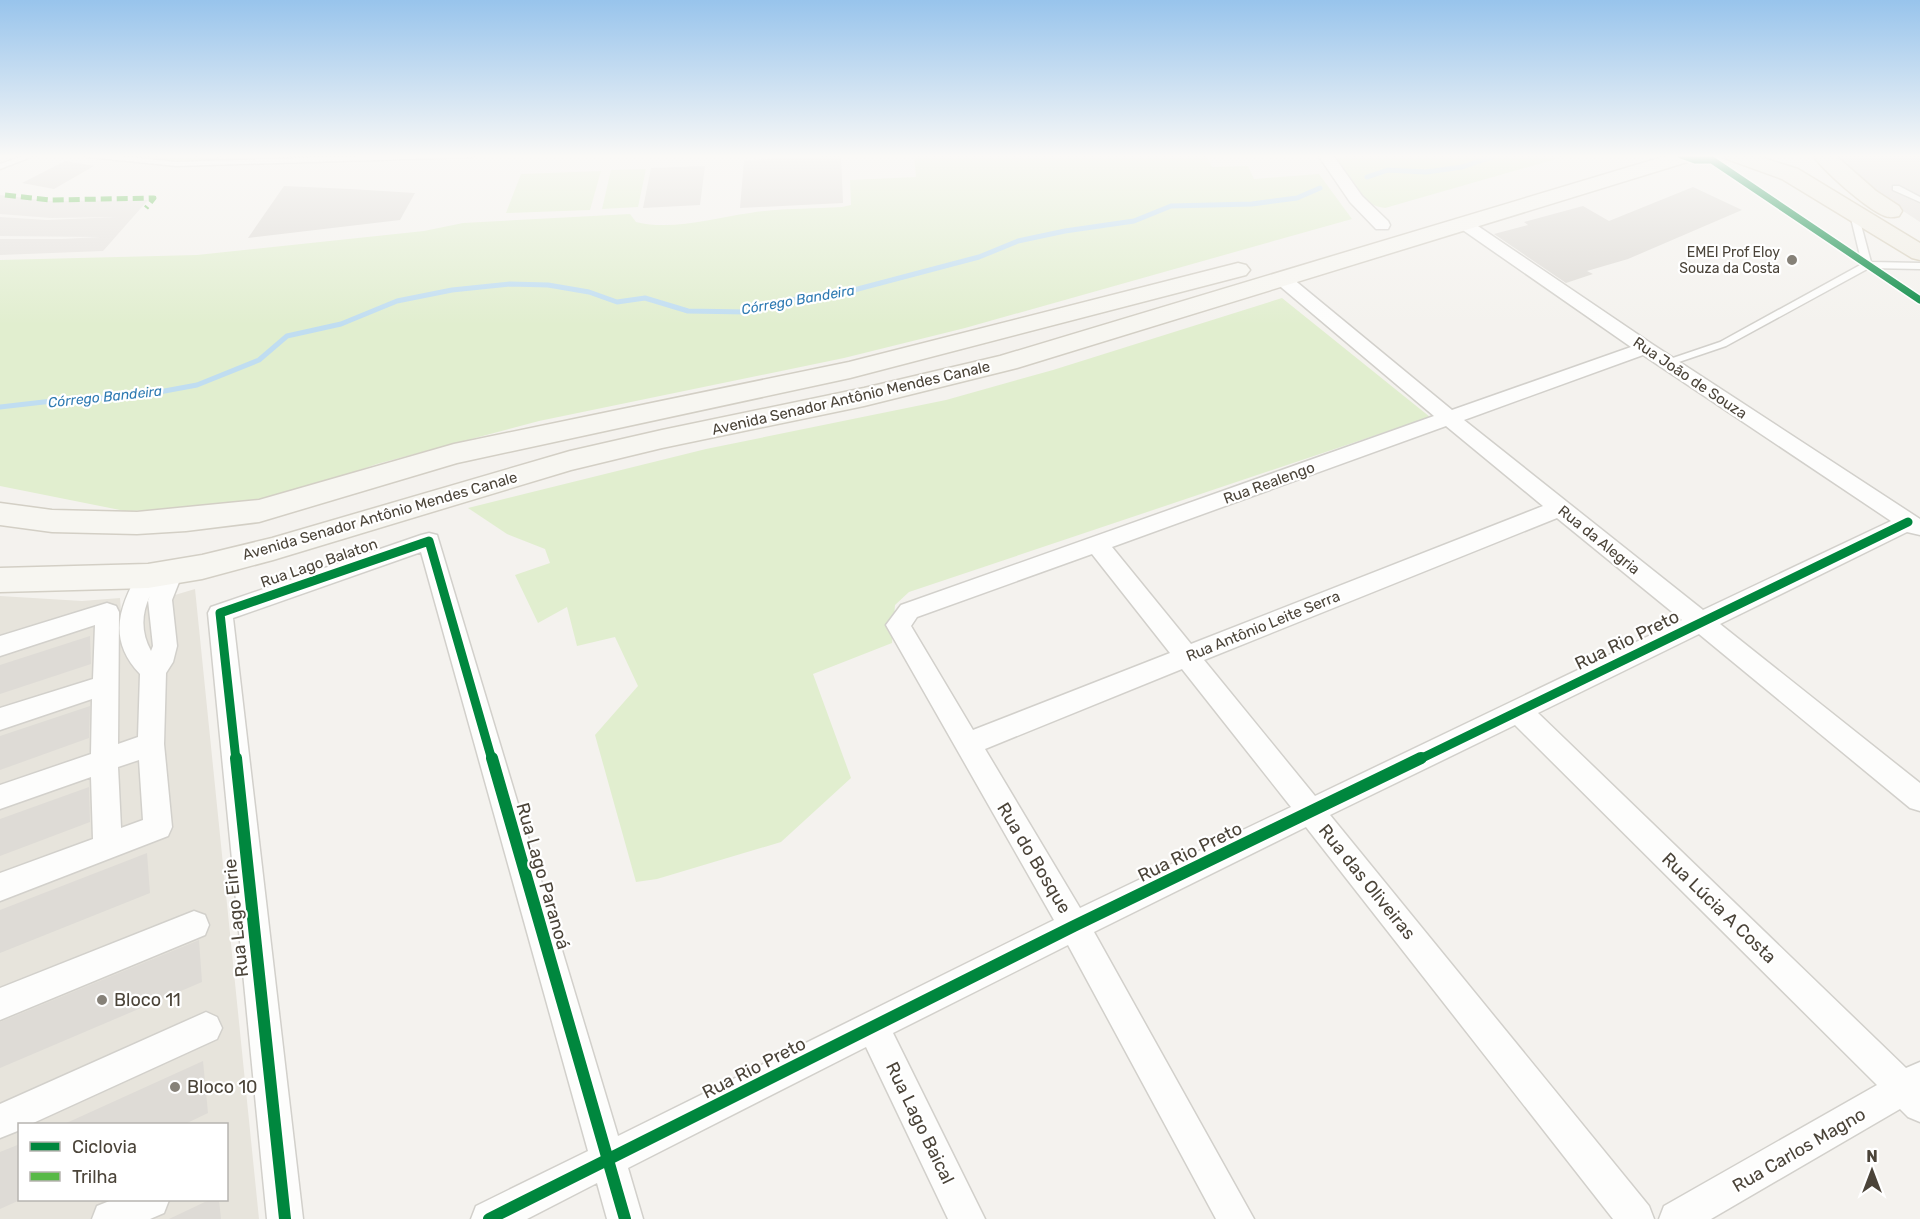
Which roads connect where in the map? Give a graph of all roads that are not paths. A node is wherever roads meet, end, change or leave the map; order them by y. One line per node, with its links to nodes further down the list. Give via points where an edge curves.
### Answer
1 (1368, 212): 8 (street)
2 (1424, 212): 8 (main road, Avenida Senador Antônio Mendes Canale)
3 (1500, 212): 7 (main road, Avenida Senador Antônio Mendes Canale)
4 (1853, 212): 12 (lane)
5 (1856, 212): 10 (main road)
6 (1892, 212): 9 (main road)
7 (1463, 223): 11 (main road, Avenida Senador Antônio Mendes Canale); 15 (street, Rua João de Souza)
8 (1382, 225): 11 (main road, via 1388,235); 14 (main road, Avenida Senador Antônio Mendes Canale)
9 (1920, 230)
10 (1920, 253)
11 (1350, 257): 14 (main road, Avenida Senador Antônio Mendes Canale)
12 (1867, 265): 13 (lane); 16 (lane, via 1723,344)
13 (1920, 266)
14 (1278, 269): 17 (street, Rua da Alegria); 18 (main road, Avenida Senador Antônio Mendes Canale, via 850,370); 20 (main road, Avenida Senador Antônio Mendes Canale, via 1008,362 864,398 570,461)
15 (1645, 348): 16 (street, Rua João de Souza); 17 (street, Rua Realengo)
16 (1667, 363): 22 (street, Rua João de Souza)
17 (1449, 419): 19 (street, Rua da Alegria); 24 (street, Rua Realengo)
18 (454, 454): 20 (main road, via 471,462 469,476 419,494); 21 (main road, Avenida Senador Antônio Mendes Canale, via 259,511 136,523 52,521)
19 (1560, 508): 28 (street, Rua da Alegria); 31 (street, Rua Antônio Leite Serra)
20 (390, 512): 25 (main road, Avenida Senador Antônio Mendes Canale, via 273,549)
21 (0, 514)
22 (1914, 526): 28 (street, Rua Rio Preto)
23 (429, 541): 27 (street, Rua Lago Balaton); 51 (street, Rua Lago Paranoá)
24 (1097, 544): 29 (street, Rua Realengo, via 909,611); 31 (street, Rua das Oliveiras)
25 (159, 574): 26 (main road, Avenida Senador Antônio Mendes Canale); 32 (street, via 165,646); 32 (street, via 133,608 131,626 139,654)
26 (0, 580)
27 (219, 613): 54 (street, Rua Lago Eirie)
28 (1701, 622): 34 (street, Rua Rio Preto); 40 (street, Rua da Alegria)
29 (898, 625): 37 (street, Rua do Bosque)
30 (0, 646): 33 (street, via 107,612)
31 (1188, 656): 37 (street, Rua Antônio Leite Serra); 41 (street, Rua das Oliveiras)
32 (153, 670): 36 (street)
33 (105, 685): 35 (street); 38 (street)
34 (1518, 711): 41 (street, Rua Rio Preto); 49 (street, Rua Lúcia A Costa)
35 (0, 719)
36 (151, 744): 38 (street); 42 (street, via 158,827)
37 (966, 744): 45 (street, Rua do Bosque)
38 (104, 760): 39 (street); 42 (street)
39 (0, 797)
40 (1920, 799)
41 (1311, 811): 45 (street, Rua Rio Preto); 59 (street, Rua das Oliveiras)
42 (107, 846): 43 (street)
43 (0, 887)
44 (194, 925): 46 (street)
45 (1074, 926): 47 (street, Rua Rio Preto); 58 (street, Rua do Bosque)
46 (0, 1004)
47 (873, 1027): 51 (street, Rua Rio Preto); 57 (street, Rua Lago Baical)
48 (206, 1028): 50 (street)
49 (1915, 1091): 60 (street, Rua Carlos Magno)
50 (0, 1121)
51 (608, 1160): 55 (street, Rua Rio Preto); 56 (street, Rua Lago Paranoá)
52 (149, 1201): 53 (street)
53 (110, 1219)
54 (285, 1219)
55 (489, 1219)
56 (625, 1219)
57 (967, 1219)
58 (1236, 1219)
59 (1636, 1219)
60 (1677, 1219)

